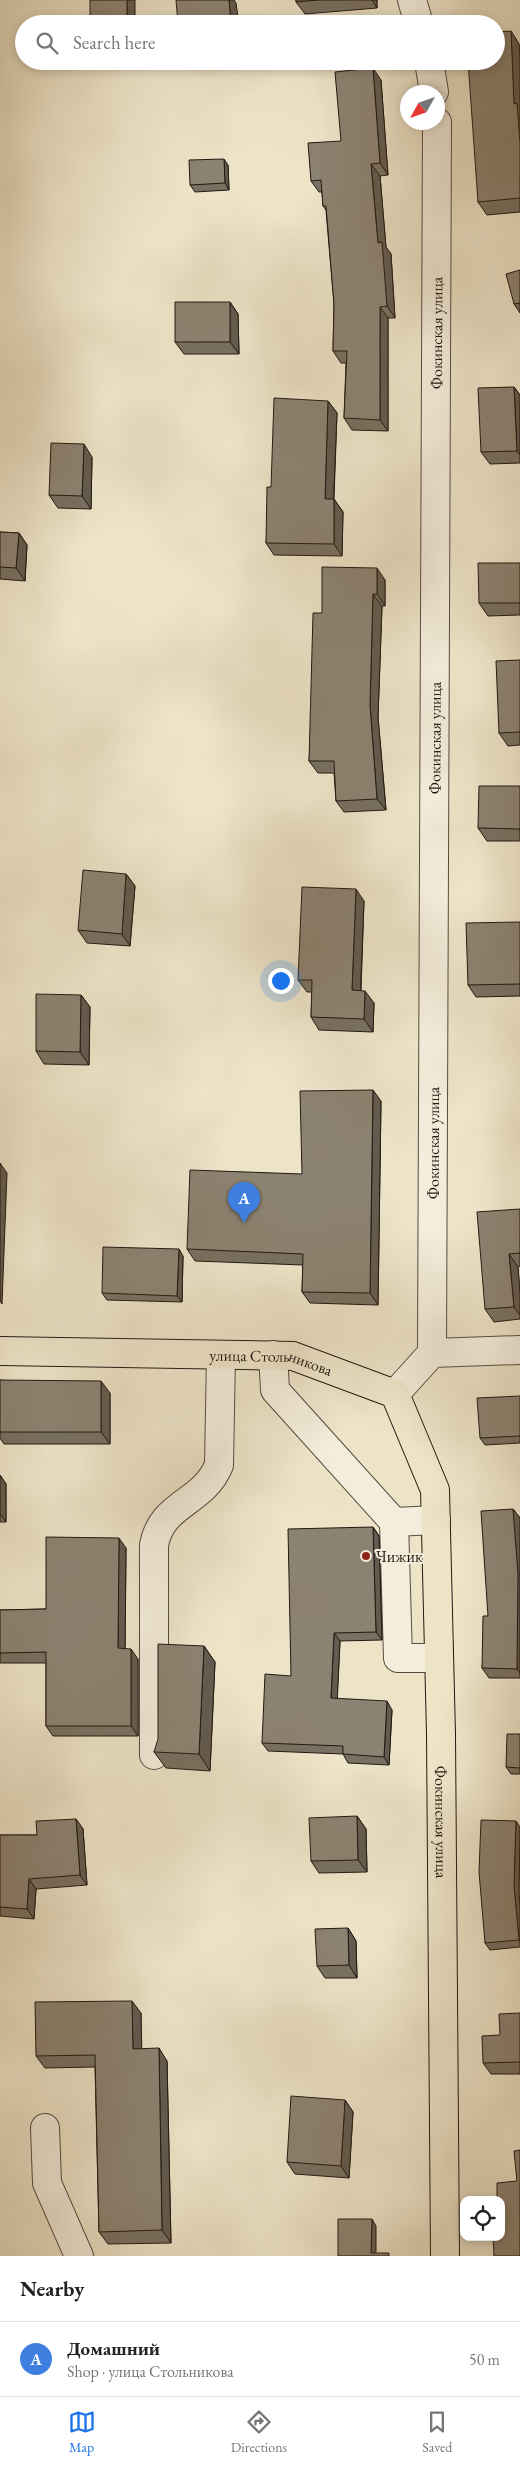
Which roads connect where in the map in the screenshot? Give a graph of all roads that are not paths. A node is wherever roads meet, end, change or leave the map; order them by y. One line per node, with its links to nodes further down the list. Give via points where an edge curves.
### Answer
1 (412, 0): 2 (street)
2 (416, 15)
3 (430, 70): 4 (street)
4 (433, 85)
5 (437, 130): 8 (street, Фокинская улица)
6 (520, 1350): 8 (street)
7 (0, 1351): 9 (main road, улица Стольникова)
8 (432, 1353): 11 (street)
9 (221, 1355): 10 (main road, улица Стольникова); 15 (street, via 219,1466 205,1488 161,1523 154,1546)
10 (273, 1355): 11 (main road, улица Стольникова, via 293,1356); 13 (street, via 275,1390)
11 (395, 1394): 12 (main road, Фокинская улица, via 435,1490)
12 (436, 1520): 13 (street); 14 (main road, Фокинская улица)
13 (394, 1522): 14 (street, via 398,1658)
14 (439, 1658): 18 (main road, Фокинская улица)
15 (154, 1755)
16 (45, 2128): 17 (street, via 47,2183)
17 (79, 2256)
18 (445, 2256)

